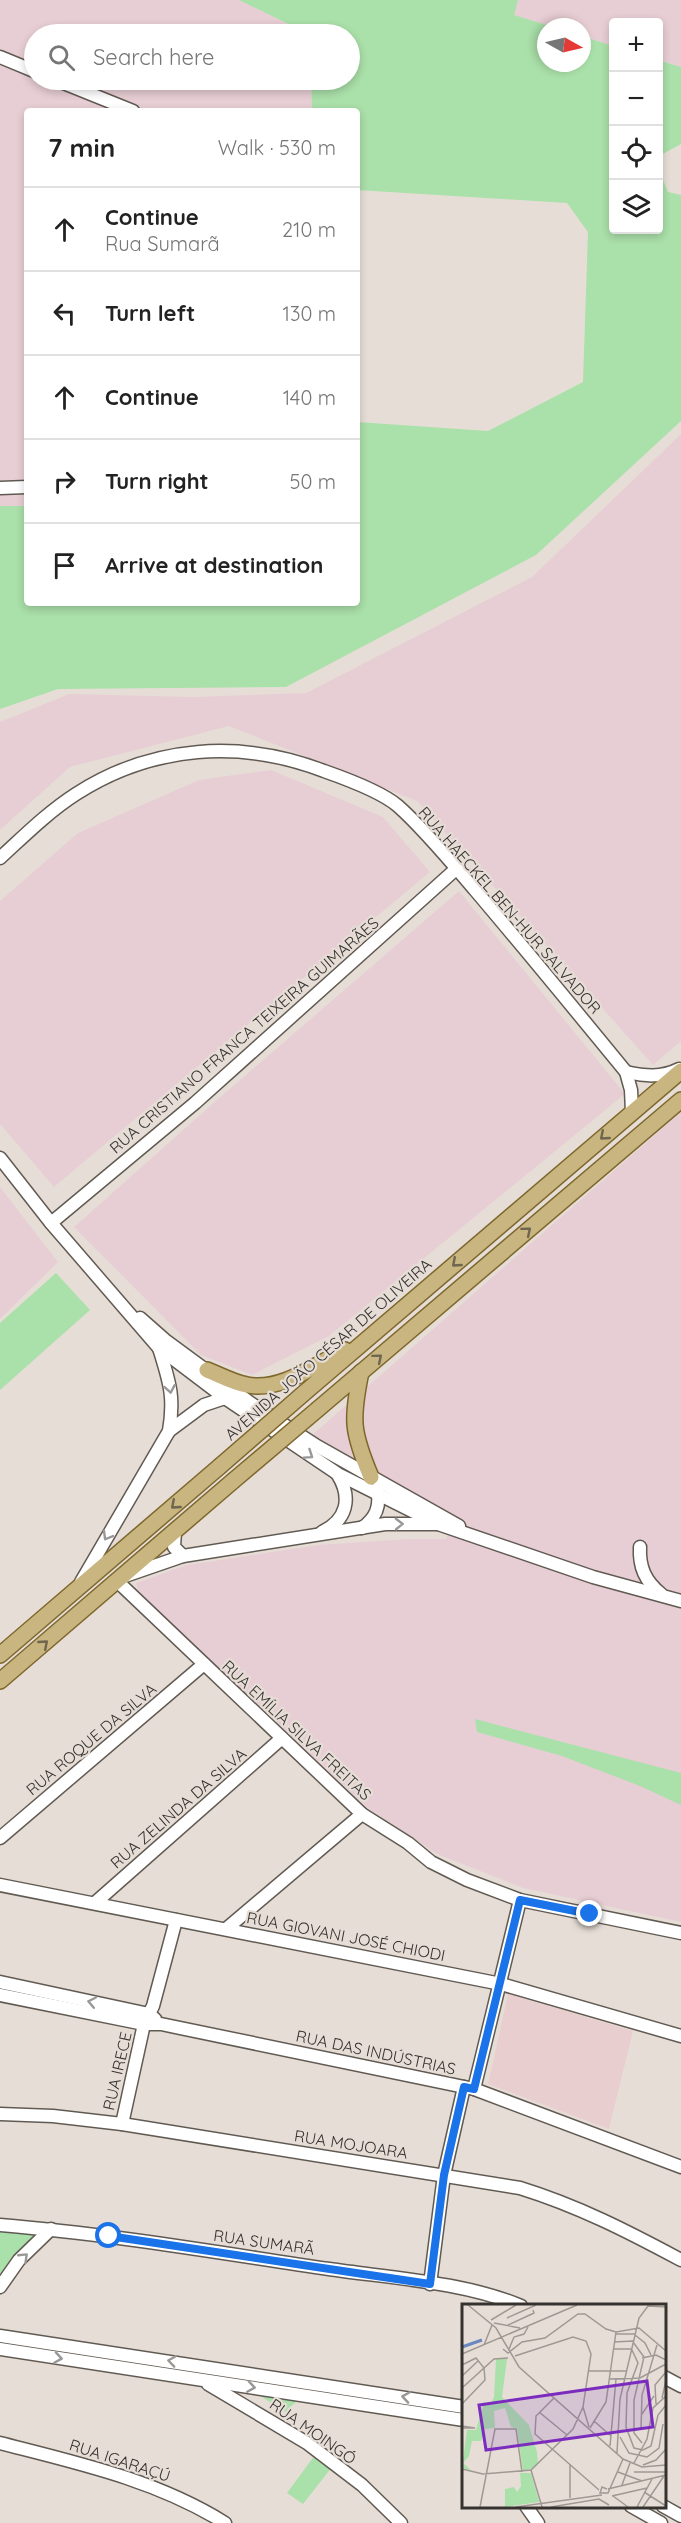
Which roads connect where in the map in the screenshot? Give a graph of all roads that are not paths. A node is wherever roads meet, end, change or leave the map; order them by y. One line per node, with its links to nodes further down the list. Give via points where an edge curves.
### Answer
1 (0, 57): 2 (street)
2 (24, 67)
3 (81, 90): 4 (street)
4 (126, 108)
5 (24, 487): 6 (street)
6 (0, 488)
7 (0, 858): 8 (street, RUA HAECKEL BEN-HUR SALVADOR, via 39,822 108,776 144,762 216,750 256,752 301,762 397,804)
8 (456, 869): 10 (street, RUA HAECKEL BEN-HUR SALVADOR); 14 (street, RUA CRISTIANO FRANCA TEIXEIRA GUIMARÃES, via 195,1103)
9 (681, 1070): 10 (street, via 650,1077); 12 (main road, AVENIDA JOÃO CÉSAR DE OLIVEIRA)
10 (626, 1072): 12 (street, RUA HAECKEL BEN-HUR SALVADOR)
11 (681, 1100): 19 (main road, one-way to 11)
12 (632, 1112): 16 (main road, AVENIDA JOÃO CÉSAR DE OLIVEIRA, one-way to 16)
13 (0, 1158): 14 (street)
14 (51, 1223): 15 (street)
15 (129, 1311): 17 (street); 18 (street)
16 (369, 1338): 18 (main road, via 273,1384 248,1386); 34 (main road, AVENIDA JOÃO CÉSAR DE OLIVEIRA, one-way to 34, bridge)
17 (159, 1348): 20 (street); 22 (street, one-way to 22, via 172,1389)
18 (207, 1370): 21 (street)
19 (361, 1372): 24 (main road, via 354,1425 358,1448); 28 (main road, bridge)
20 (225, 1398): 21 (street); 22 (street, via 204,1405); 23 (street, one-way to 23)
21 (282, 1423): 24 (street)
22 (169, 1431): 34 (street, one-way to 34)
23 (338, 1474): 25 (street); 29 (street, via 345,1487 346,1506 337,1522)
24 (371, 1477): 25 (street); 30 (street)
25 (379, 1496): 26 (street); 27 (street, via 372,1521)
26 (438, 1524): 27 (street, one-way to 26, via 385,1524); 30 (street)
27 (361, 1529): 29 (street)
28 (175, 1531): 32 (street, via 174,1547); 33 (main road)
29 (317, 1534): 32 (street)
30 (478, 1537): 35 (street)
31 (640, 1547): 35 (street, via 644,1576)
32 (183, 1556): 33 (street)
33 (119, 1580): 37 (main road); 39 (street, RUA EMÍLIA SILVA FREITAS)
34 (78, 1588): 37 (main road, via 89,1599); 38 (main road, AVENIDA JOÃO CÉSAR DE OLIVEIRA)
35 (665, 1596): 36 (street)
36 (681, 1601)
37 (87, 1606): 40 (main road, one-way to 37)
38 (0, 1655)
39 (204, 1664): 41 (street, RUA EMÍLIA SILVA FREITAS); 43 (street, RUA ROQUE DA SILVA)
40 (0, 1681)
41 (282, 1737): 42 (street, RUA EMÍLIA SILVA FREITAS); 46 (street, RUA ZELINDA DA SILVA)
42 (362, 1814): 45 (street, RUA EMÍLIA SILVA FREITAS, via 431,1862); 48 (street)
43 (0, 1838)
44 (0, 1885): 46 (street, RUA GIOVANI JOSÉ CHIODI)
45 (520, 1900): 49 (street, RUA EMÍLIA SILVA FREITAS); 51 (street)
46 (96, 1902): 47 (street, RUA GIOVANI JOSÉ CHIODI)
47 (176, 1920): 48 (street, RUA GIOVANI JOSÉ CHIODI); 53 (street, RUA IRECE)
48 (226, 1929): 51 (street, RUA GIOVANI JOSÉ CHIODI)
49 (681, 1933)
50 (0, 1982): 53 (street, one-way to 50)
51 (501, 1984): 54 (street, RUA GIOVANI JOSÉ CHIODI); 55 (street)
52 (0, 1995): 53 (street)
53 (146, 2019): 55 (street, RUA DAS INDÚSTRIAS); 57 (street, RUA IRECE)
54 (681, 2036)
55 (469, 2088): 58 (street, RUA DAS INDÚSTRIAS); 59 (street)
56 (0, 2114): 57 (street, RUA MOJOARA)
57 (122, 2124): 59 (street, RUA MOJOARA)
58 (681, 2167)
59 (444, 2175): 62 (street, RUA MOJOARA, via 520,2188 557,2199 601,2217); 63 (street)
60 (0, 2225): 61 (street, RUA SUMARÃ)
61 (51, 2229): 63 (street, RUA SUMARÃ); 64 (street, one-way to 61, via 19,2260)
62 (681, 2260)
63 (430, 2284): 65 (street, RUA SUMARÃ)
64 (0, 2287)
65 (516, 2304)
66 (0, 2336): 68 (street)
67 (0, 2349): 69 (street, one-way to 69)
68 (112, 2352): 69 (street); 73 (street, one-way to 68, via 444,2403)
69 (110, 2366): 71 (street)
70 (666, 2378): 72 (street)
71 (197, 2379): 73 (street, one-way to 73); 80 (street, RUA MOINGÓ, via 307,2443 362,2485)
72 (681, 2386)
73 (462, 2417)
74 (1, 2439): 79 (street, RUA IGARAÇÚ, via 167,2491)
75 (527, 2508): 81 (street)
76 (635, 2508): 82 (street)
77 (666, 2508): 78 (street)
78 (681, 2516)
79 (222, 2522)
80 (401, 2523)
81 (538, 2523)
82 (661, 2523)

